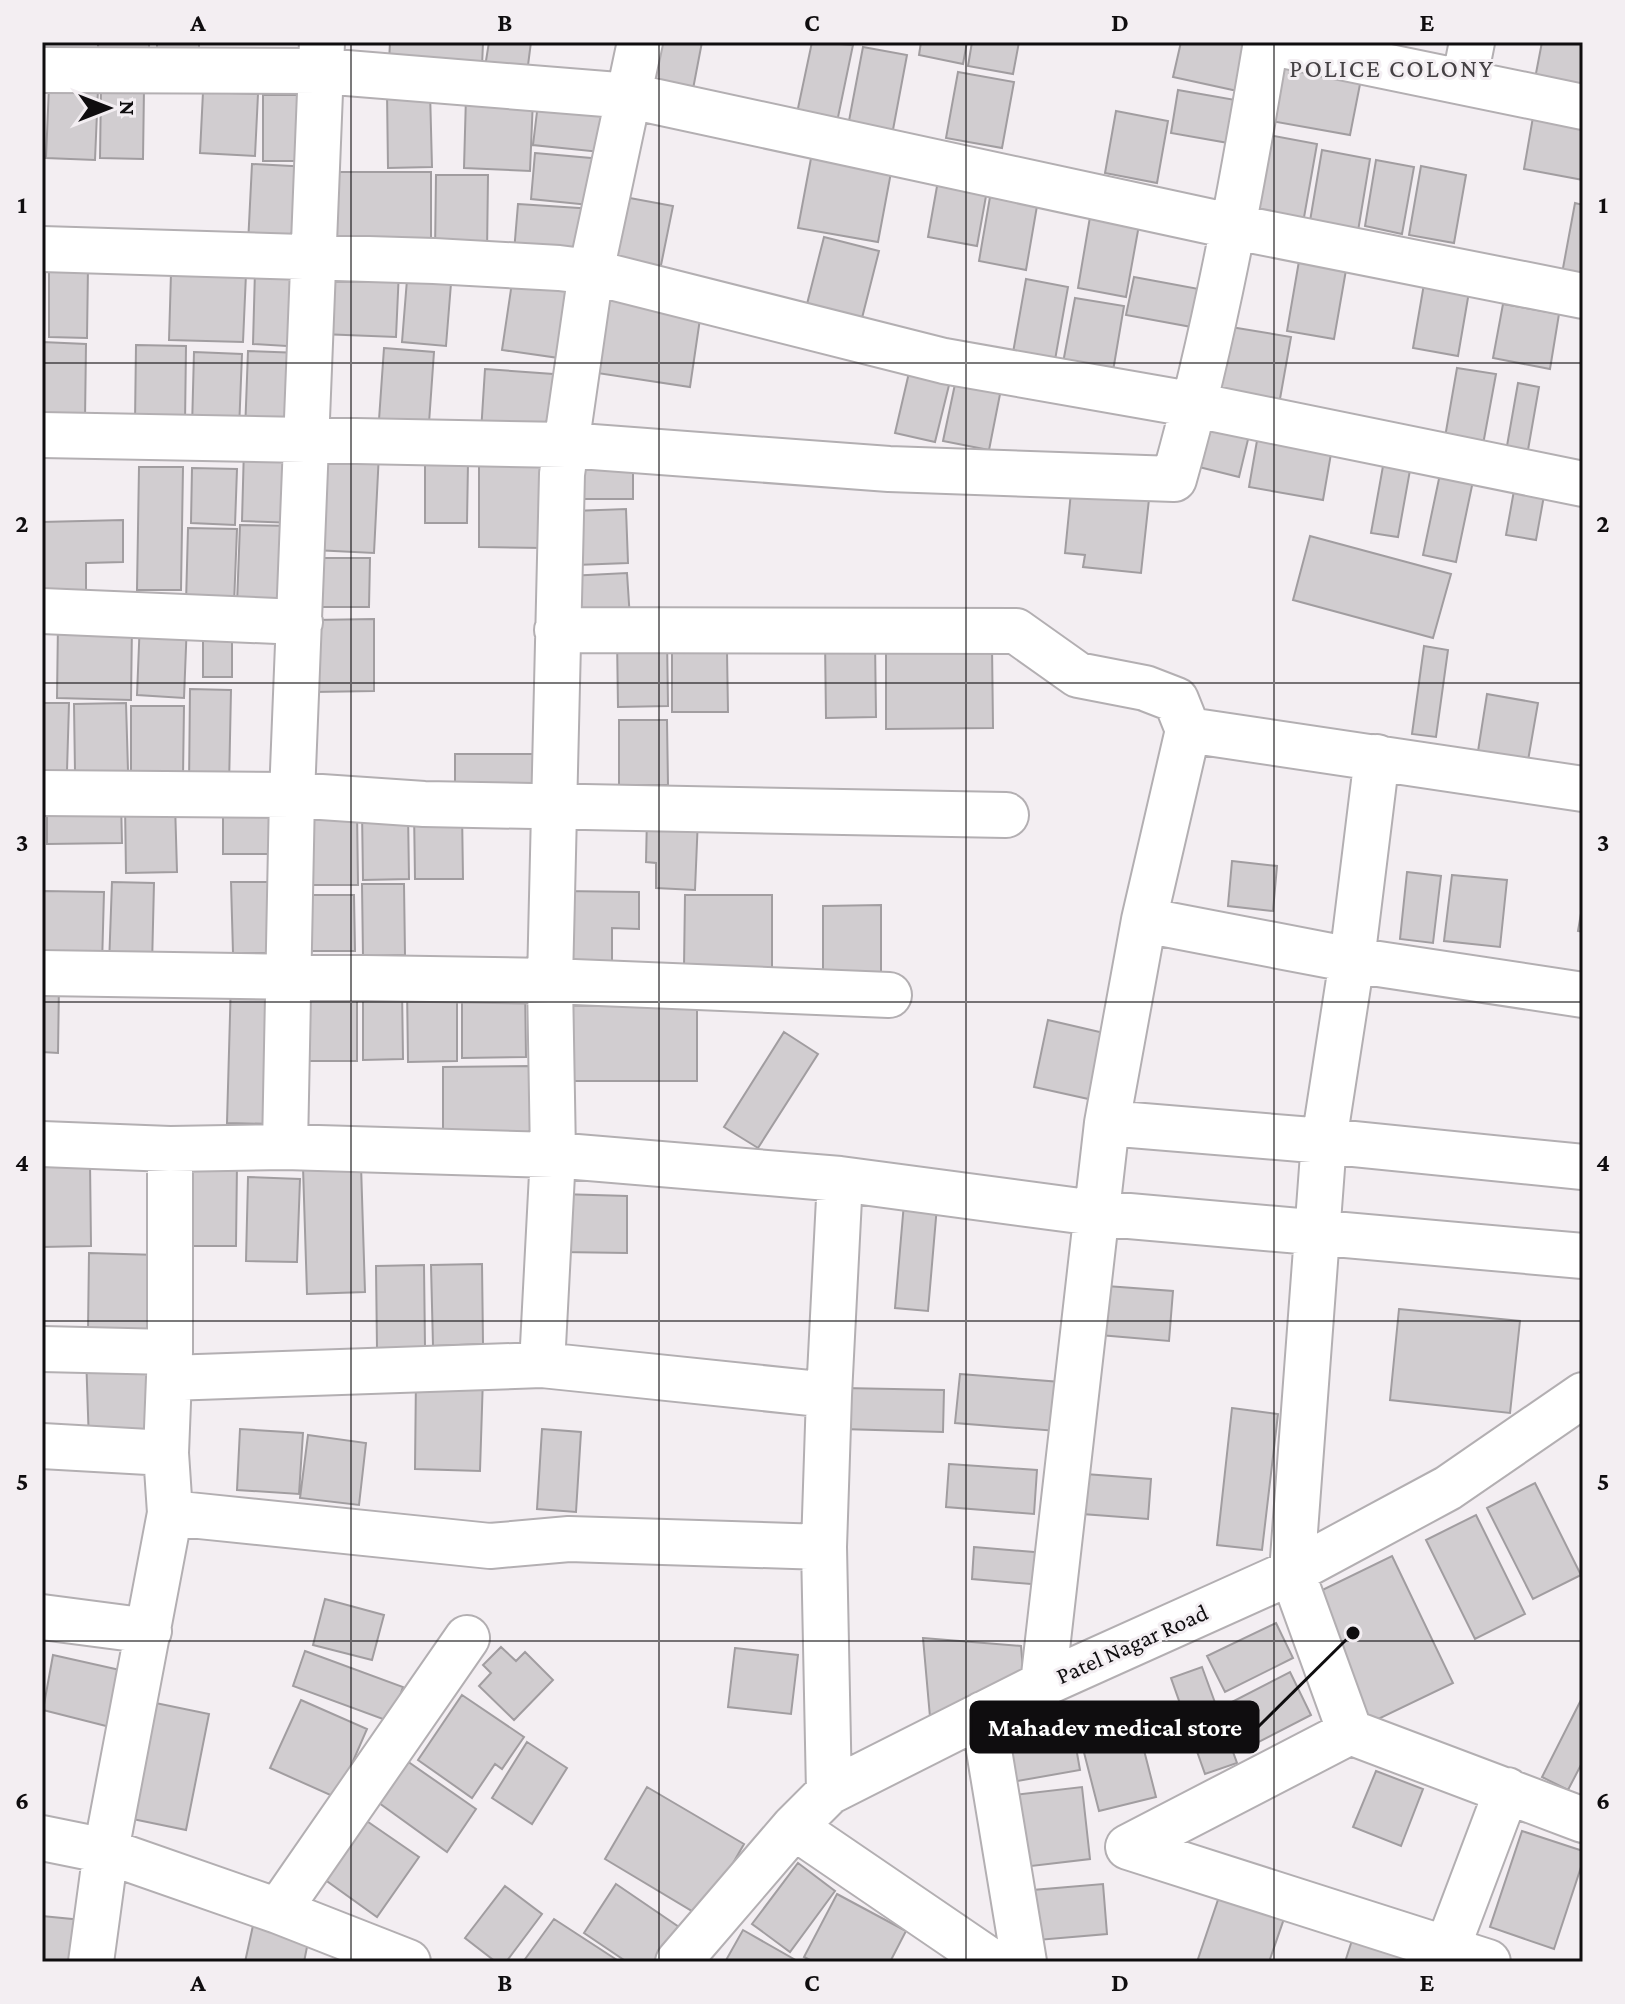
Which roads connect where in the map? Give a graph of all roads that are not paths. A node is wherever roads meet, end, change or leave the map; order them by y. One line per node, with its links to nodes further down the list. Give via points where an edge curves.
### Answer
1 (640, 42): 6 (street)
2 (1267, 42): 4 (street); 8 (street)
3 (322, 56): 5 (street); 6 (street); 10 (street)
4 (1468, 62): 7 (street)
5 (42, 70)
6 (630, 96): 8 (street); 11 (street)
7 (1583, 107)
8 (1235, 227): 12 (street); 13 (street)
9 (42, 249): 10 (street)
10 (314, 259): 11 (street); 15 (street)
11 (591, 272): 13 (street, via 944,361); 16 (street)
12 (1583, 296)
13 (1195, 405): 16 (street, via 1174,479 889,469); 17 (street)
14 (42, 435): 15 (street)
15 (308, 440): 16 (street); 19 (street)
16 (566, 445): 20 (street)
17 (1583, 484)
18 (42, 611): 19 (street)
19 (300, 622): 25 (street)
20 (557, 630): 21 (street, via 1016,631 1078,675 1176,700); 26 (street)
21 (1188, 730): 22 (street); 28 (street)
22 (1377, 757): 23 (street); 29 (street)
23 (1583, 789)
24 (42, 793): 25 (street)
25 (292, 795): 26 (street); 31 (street)
26 (553, 807): 27 (street); 32 (street)
27 (1006, 815)
28 (1144, 920): 29 (street); 35 (street)
29 (1352, 960): 34 (street); 36 (street)
30 (42, 973): 31 (street)
31 (287, 975): 32 (street); 38 (street)
32 (550, 981): 33 (street); 40 (street)
33 (889, 995)
34 (1583, 995)
35 (1107, 1123): 36 (street); 43 (street)
36 (1324, 1141): 41 (street); 44 (street)
37 (42, 1144): 39 (street)
38 (285, 1147): 39 (street); 40 (street)
39 (170, 1149): 47 (street)
40 (553, 1155): 42 (street); 48 (street)
41 (1583, 1167)
42 (840, 1179): 43 (street); 49 (street)
43 (1095, 1213): 44 (street); 59 (street)
44 (1317, 1233): 45 (street); 55 (street)
45 (1583, 1256)
46 (42, 1349): 47 (street)
47 (169, 1365): 48 (street); 52 (street)
48 (542, 1365): 49 (street)
49 (829, 1395): 54 (street)
50 (1583, 1395): 55 (street, Patel Nagar Road, via 1448,1488)
51 (42, 1446): 52 (street)
52 (166, 1453): 53 (street)
53 (170, 1513): 54 (street, via 490,1546 569,1539); 57 (street)
54 (824, 1547): 63 (street)
55 (1292, 1572): 59 (street, Patel Nagar Road); 61 (street)
56 (42, 1617): 57 (street)
57 (149, 1631): 67 (street)
58 (467, 1638): 68 (street)
59 (1043, 1684): 60 (street, Patel Nagar Road)
60 (983, 1714): 63 (street, Patel Nagar Road); 74 (street)
61 (1350, 1732): 62 (street); 69 (street, via 1128,1847)
62 (1507, 1790): 64 (street); 69 (street)
63 (829, 1792): 65 (street, Patel Nagar Road)
64 (1583, 1820)
65 (794, 1827): 72 (street, Patel Nagar Road); 73 (street)
66 (42, 1838): 67 (street)
67 (106, 1851): 68 (street); 70 (street)
68 (278, 1911): 71 (street)
69 (1444, 1955): 75 (street)
70 (91, 1962)
71 (408, 1962)
72 (678, 1962)
73 (992, 1962)
74 (1024, 1962)
75 (1488, 1962)

